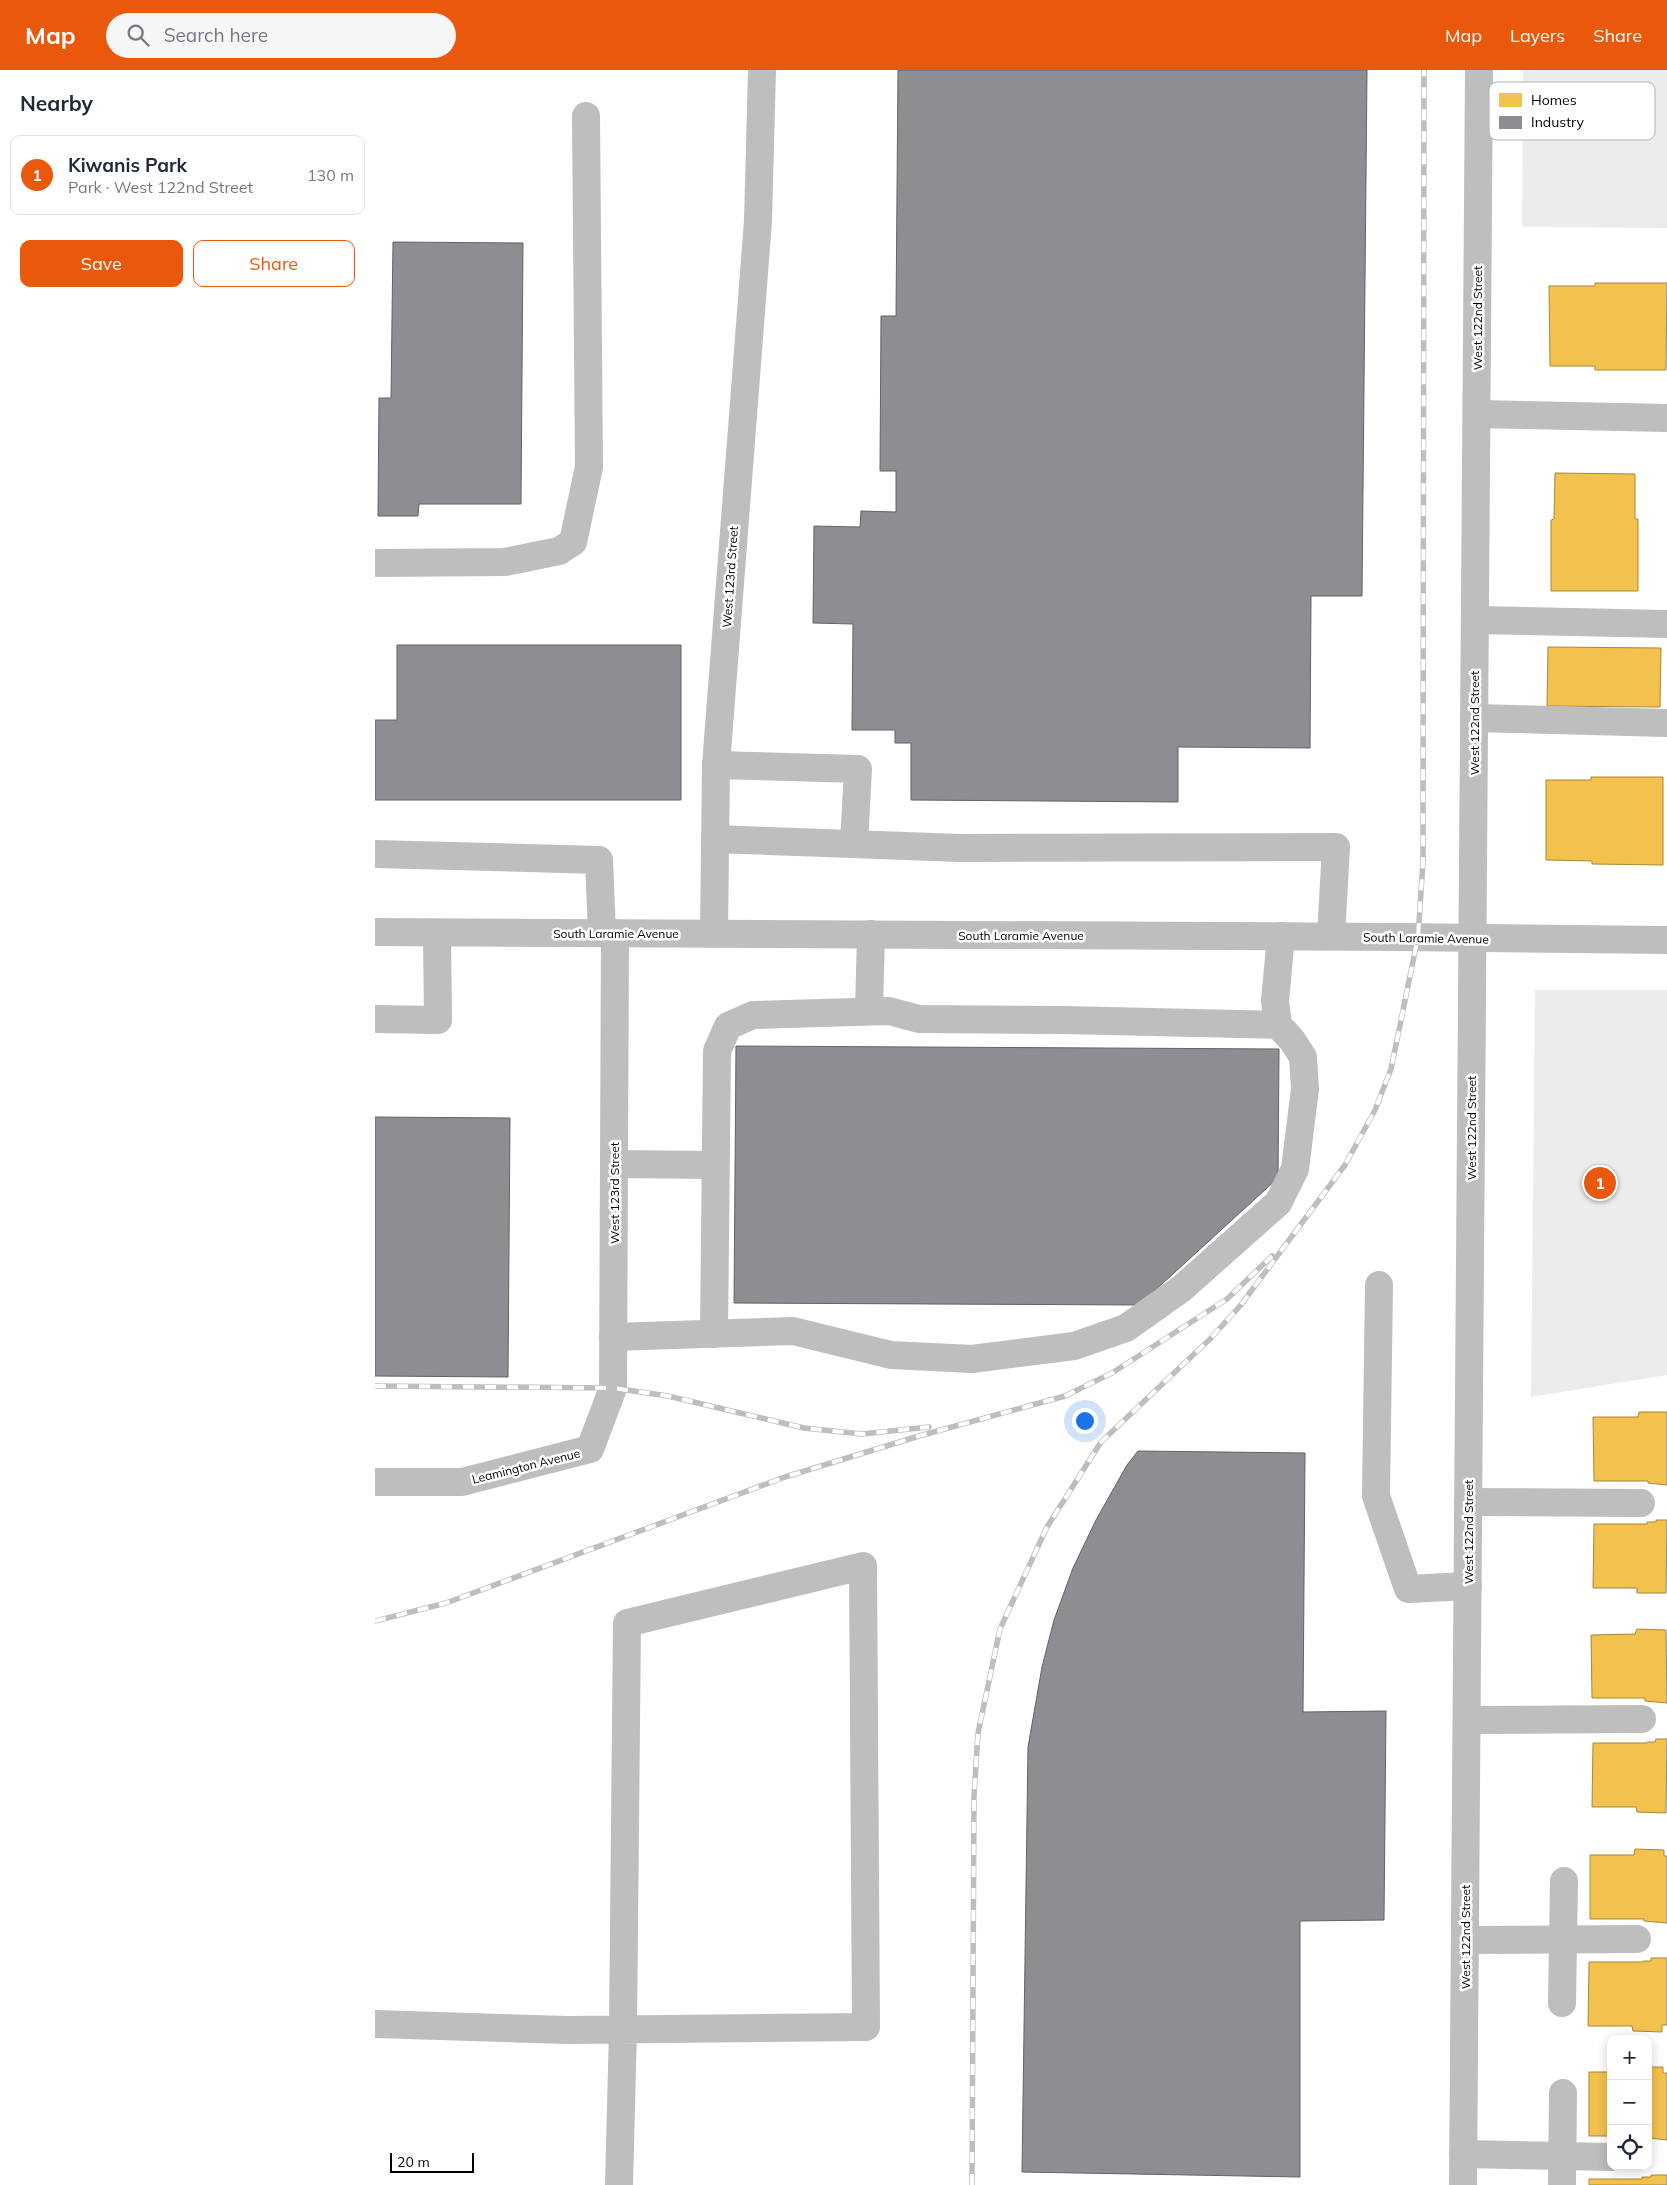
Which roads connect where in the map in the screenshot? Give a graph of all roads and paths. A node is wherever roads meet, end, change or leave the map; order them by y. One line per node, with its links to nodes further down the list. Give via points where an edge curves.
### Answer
1 (762, 70): 11 (street, West 123rd Street, via 758,221)
2 (1479, 70): 4 (street, West 122nd Street)
3 (586, 116): 6 (street, via 589,467 573,542 559,551 505,562)
4 (1477, 414): 5 (street); 7 (street, West 122nd Street)
5 (1667, 418)
6 (375, 563)
7 (1475, 620): 8 (street); 9 (street, West 122nd Street)
8 (1667, 624)
9 (1474, 718): 10 (street); 22 (street, West 122nd Street)
10 (1667, 723)
11 (716, 765): 12 (street, West 123rd Street); 13 (street, via 858,769)
12 (715, 839): 13 (street); 18 (street, West 123rd Street)
13 (854, 844): 21 (street, via 960,848 1336,847)
14 (375, 854): 17 (street, West 123rd Street, via 599,860)
15 (375, 932): 16 (street, South Laramie Avenue)
16 (437, 933): 17 (street, South Laramie Avenue); 25 (street, via 438,1020)
17 (609, 933): 18 (street, South Laramie Avenue); 27 (street, West 123rd Street)
18 (714, 934): 19 (street, South Laramie Avenue)
19 (871, 934): 20 (street, South Laramie Avenue); 24 (street)
20 (1281, 936): 21 (street, South Laramie Avenue); 26 (street, via 1275,1000)
21 (1331, 936): 22 (street, South Laramie Avenue)
22 (1473, 939): 23 (street, South Laramie Avenue); 34 (street, West 122nd Street)
23 (1667, 940)
24 (869, 1011): 26 (street, via 889,1011 919,1019); 28 (street, via 753,1015 728,1026 717,1051)
25 (375, 1019)
26 (1278, 1024): 30 (street, via 1303,1057 1305,1089 1295,1170 1278,1203 1181,1290 1126,1328 1075,1346 972,1359 891,1355 793,1331)
27 (614, 1164): 28 (street); 31 (street, West 123rd Street)
28 (715, 1165): 30 (street)
29 (1379, 1285): 36 (street, via 1376,1496 1408,1589)
30 (714, 1334): 31 (street)
31 (613, 1337): 32 (street, West 123rd Street, via 613,1388)
32 (590, 1449): 33 (street, Leamington Avenue, via 462,1482)
33 (375, 1482)
34 (1468, 1502): 35 (street); 36 (street, West 122nd Street)
35 (1641, 1503)
36 (1467, 1586): 38 (street, West 122nd Street)
37 (1642, 1719): 38 (street)
38 (1467, 1720): 41 (street, West 122nd Street)
39 (1564, 1881): 42 (street)
40 (1637, 1939): 42 (street)
41 (1465, 1940): 42 (street); 47 (street, West 122nd Street)
42 (1563, 1941): 43 (street)
43 (1562, 2003)
44 (375, 2024): 45 (street)
45 (623, 2029): 45 (street, via 866,2027 863,1566 627,1623); 50 (street)
46 (1563, 2093): 48 (street)
47 (1463, 2154): 48 (street); 51 (street, West 122nd Street)
48 (1563, 2156): 49 (street); 52 (street)
49 (1607, 2157)
50 (619, 2185)
51 (1463, 2185)
52 (1563, 2185)

